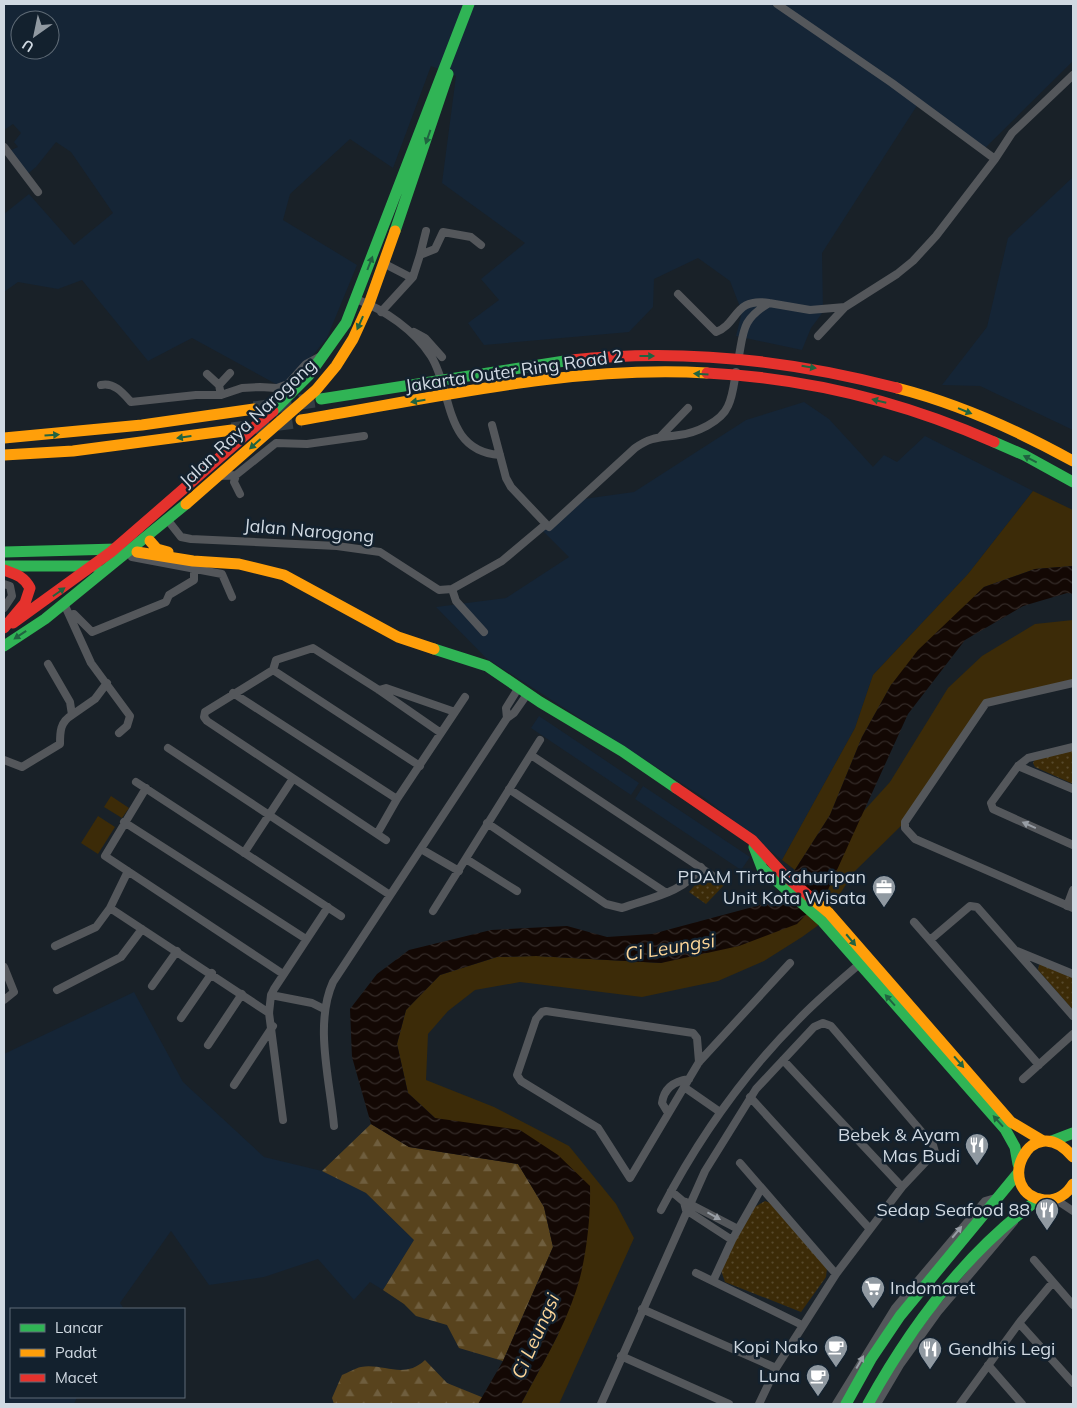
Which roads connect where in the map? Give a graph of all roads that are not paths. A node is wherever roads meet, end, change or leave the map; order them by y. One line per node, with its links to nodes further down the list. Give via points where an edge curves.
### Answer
1 (468, 4): 3 (main road, Jalan Raya Narogong)
2 (777, 4): 6 (street, via 892,82)
3 (456, 40): 12 (main road, Jalan Raya Narogong, one-way to 12, via 444,91); 15 (main road, Jalan Raya Narogong, one-way to 3)
4 (1073, 75): 6 (street, via 1012,133)
5 (4, 147): 7 (street)
6 (995, 158): 18 (street, via 913,261)
7 (7, 159): 8 (street)
8 (38, 192)
9 (426, 231): 11 (street)
10 (481, 245): 11 (street, via 471,237 445,231 435,249)
11 (420, 255): 13 (street)
12 (383, 263): 13 (street); 17 (main road, Jalan Raya Narogong)
13 (412, 278): 19 (street)
14 (678, 294): 16 (street, via 716,332 744,306)
15 (356, 299): 17 (street); 22 (main road, Jalan Raya Narogong)
16 (769, 303): 18 (street, via 822,311); 38 (street, via 747,321 728,409 704,427 680,435)
17 (369, 304): 19 (street); 44 (main road, Jalan Raya Narogong, one-way to 44, via 353,339 316,390)
18 (845, 307): 21 (street)
19 (381, 312): 20 (street)
20 (409, 329): 23 (street, via 425,338); 40 (street, via 436,366 453,421 460,432 482,452)
21 (818, 336)
22 (327, 353): 28 (street, via 306,364 288,384); 29 (main road, Jalan Raya Narogong)
23 (442, 357)
24 (230, 373): 27 (street)
25 (207, 374): 27 (street)
26 (101, 385): 30 (street, via 116,388 131,402)
27 (219, 385): 30 (street)
28 (277, 388): 29 (street); 30 (street, via 242,388)
29 (292, 394): 52 (main road, Jalan Raya Narogong)
30 (221, 395)
31 (321, 400): 42 (main road, Jakarta Outer Ring Road 2, one-way to 42, via 543,364 622,356 749,358 824,370 891,386 959,408 1020,433)
32 (688, 408): 38 (street)
33 (254, 409): 39 (main road, one-way to 33, via 142,426)
34 (301, 420): 45 (main road, Jakarta Outer Ring Road 2, one-way to 34, via 1012,449 953,424 821,387 747,376 623,373 545,381)
35 (492, 425): 40 (street)
36 (232, 430): 41 (main road, one-way to 41, via 73,451)
37 (364, 436): 43 (street, via 307,444 276,443)
38 (662, 436): 49 (street, via 648,439 635,448 561,517 549,527)
39 (4, 438)
40 (500, 454): 49 (street, via 511,487)
41 (4, 455)
42 (1073, 461)
43 (236, 475): 44 (street); 46 (street, via 234,482)
44 (218, 476): 47 (main road, Jalan Raya Narogong)
45 (1073, 482)
46 (240, 494)
47 (192, 500): 48 (main road); 52 (main road, Jalan Raya Narogong)
48 (170, 524): 50 (main road); 57 (street, Jalan Narogong, via 180,537 191,539 337,546 380,552 439,590)
49 (546, 524): 57 (street, via 502,561)
50 (150, 541): 52 (main road); 53 (main road, via 157,549 193,556)
51 (4, 552): 52 (main road)
52 (127, 554): 53 (main road); 55 (main road, Jalan Raya Narogong); 60 (main road)
53 (198, 564): 58 (street, via 222,574); 60 (street, via 194,580 169,596 162,605 106,628 92,632); 70 (main road, via 239,564 284,575 398,637 487,666)
54 (4, 568): 55 (main road); 62 (main road, via 26,580 29,597 26,606)
55 (99, 570): 61 (main road, Jalan Raya Narogong); 62 (main road, Jalan Raya Narogong, one-way to 55)
56 (4, 584): 59 (street, via 10,586 12,596)
57 (452, 589): 63 (street, via 456,600)
58 (232, 597)
59 (4, 608)
60 (68, 611): 61 (main road); 68 (street, via 92,663)
61 (44, 619): 64 (main road, Jalan Raya Narogong, one-way to 64)
62 (4, 628)
63 (484, 632)
64 (4, 646)
65 (48, 664): 74 (street, via 70,702)
66 (273, 670): 69 (street, via 272,665 281,657 313,648); 71 (street); 82 (street)
67 (1073, 682): 108 (street, via 986,703 905,822 905,828 915,839)
68 (107, 683): 74 (street, via 95,700); 75 (street, via 130,716 127,726)
69 (378, 690): 73 (street, via 386,688); 76 (street)
70 (523, 690): 96 (street, via 506,708 507,718); 119 (main road, via 752,840 780,878 815,909 828,913)
71 (233, 693): 84 (street, via 205,712 204,717); 89 (street)
72 (465, 697): 73 (street)
73 (455, 712): 76 (street)
74 (72, 716): 81 (street, via 61,728 60,744 22,767)
75 (119, 733)
76 (441, 733): 82 (street)
77 (540, 740): 80 (street)
78 (1073, 746): 83 (street, via 1028,758)
79 (168, 748): 90 (street)
80 (531, 754): 87 (street); 99 (street)
81 (4, 760)
82 (420, 766): 89 (street)
83 (1018, 766): 88 (street); 95 (street, one-way to 83, via 993,809 991,803)
84 (292, 780): 90 (street); 93 (street)
85 (136, 782): 86 (street)
86 (146, 788): 91 (street); 97 (street)
87 (509, 789): 92 (street); 105 (street)
88 (1073, 789)
89 (397, 799): 93 (street)
90 (268, 815): 97 (street); 106 (street)
91 (124, 822): 100 (street, via 104,856); 114 (street)
92 (487, 823): 98 (street); 105 (street, via 606,904 622,908)
93 (377, 834): 94 (street)
94 (386, 840)
95 (1073, 845)
96 (421, 849): 101 (street); 106 (street)
97 (244, 853): 107 (street)
98 (466, 859): 101 (street); 104 (street)
99 (701, 867): 102 (street); 105 (street, via 684,886)
100 (128, 871): 109 (street); 123 (street)
101 (459, 871): 110 (street)
102 (716, 878)
103 (1073, 890): 108 (street)
104 (517, 891)
105 (665, 892)
106 (390, 895): 130 (street, via 333,982)
107 (328, 907): 111 (street); 114 (street)
108 (1070, 907)
109 (110, 908): 113 (street); 116 (street, via 96,927)
110 (433, 911)
111 (341, 916)
112 (914, 922): 115 (street)
113 (142, 929): 118 (street); 126 (street, via 121,957)
114 (306, 939): 123 (street)
115 (930, 940): 117 (street, via 970,906 977,907); 139 (street)
116 (56, 946)
117 (1014, 950): 124 (street); 132 (street)
118 (178, 951): 122 (street); 125 (street)
119 (862, 961): 145 (street, via 797,1020); 150 (main road, one-way to 150, via 1011,1122); 153 (main road, one-way to 119, via 1015,1147 1005,1129)
120 (790, 963): 138 (street)
121 (4, 967): 129 (street, via 14,992)
122 (212, 974): 127 (street); 133 (street)
123 (282, 974): 128 (street)
124 (1073, 974)
125 (152, 986)
126 (57, 990)
127 (242, 994): 131 (street); 136 (street)
128 (271, 995): 130 (street); 131 (street)
129 (4, 1000)
130 (324, 1009): 148 (street)
131 (269, 1013): 134 (street)
132 (1073, 1016)
133 (181, 1018)
134 (273, 1026): 142 (street); 147 (street)
135 (1073, 1034): 139 (street)
136 (208, 1045)
137 (783, 1060): 144 (street); 155 (street); 155 (street, via 814,1027 823,1023 831,1026 935,1149)
138 (699, 1062): 140 (street); 146 (street, via 698,1038 693,1033 546,1010 539,1015 518,1078 598,1128 630,1178)
139 (1039, 1065): 141 (street)
140 (689, 1078): 143 (street); 146 (street, via 675,1082 665,1094 662,1103)
141 (1024, 1079)
142 (234, 1085)
143 (684, 1087): 145 (street); 146 (street)
144 (750, 1097): 160 (street); 163 (street)
145 (720, 1112): 157 (street)
146 (668, 1113)
147 (283, 1120)
148 (334, 1126)
149 (1072, 1132): 150 (main road)
150 (1047, 1141): 151 (main road, via 1066,1148); 153 (main road, via 1027,1149)
151 (1073, 1157)
152 (740, 1164): 156 (street)
153 (1018, 1169): 158 (main road, via 1024,1189); 171 (main road, one-way to 153, via 1002,1196)
154 (1073, 1184): 159 (main road)
155 (902, 1187): 163 (street)
156 (761, 1189): 164 (street); 168 (street)
157 (671, 1190): 160 (street); 161 (street)
158 (1038, 1199): 159 (main road); 173 (main road, via 996,1232)
159 (1055, 1199): 162 (street)
160 (687, 1205): 164 (street, one-way to 164); 165 (street); 174 (street)
161 (661, 1210)
162 (1073, 1211)
163 (869, 1228): 168 (street)
164 (738, 1229): 165 (street)
165 (732, 1240): 169 (street)
166 (1034, 1260): 170 (street)
167 (696, 1274): 169 (street)
168 (836, 1274): 176 (street)
169 (713, 1281): 176 (street)
170 (1053, 1282): 172 (street); 175 (street)
171 (911, 1294): 184 (street, one-way to 171, via 866,1351); 185 (main road)
172 (1073, 1305)
173 (937, 1306): 186 (main road); 187 (street)
174 (642, 1309): 177 (street); 179 (street)
175 (1020, 1323): 178 (street); 180 (street)
176 (802, 1324): 179 (street)
177 (621, 1356): 181 (street); 182 (street)
178 (988, 1366): 188 (street); 189 (street)
179 (776, 1368): 183 (street)
180 (1073, 1384)
181 (601, 1404)
182 (729, 1404)
183 (759, 1404)
184 (836, 1404)
185 (846, 1404)
186 (868, 1404)
187 (877, 1404)
188 (960, 1404)
189 (1022, 1404)

